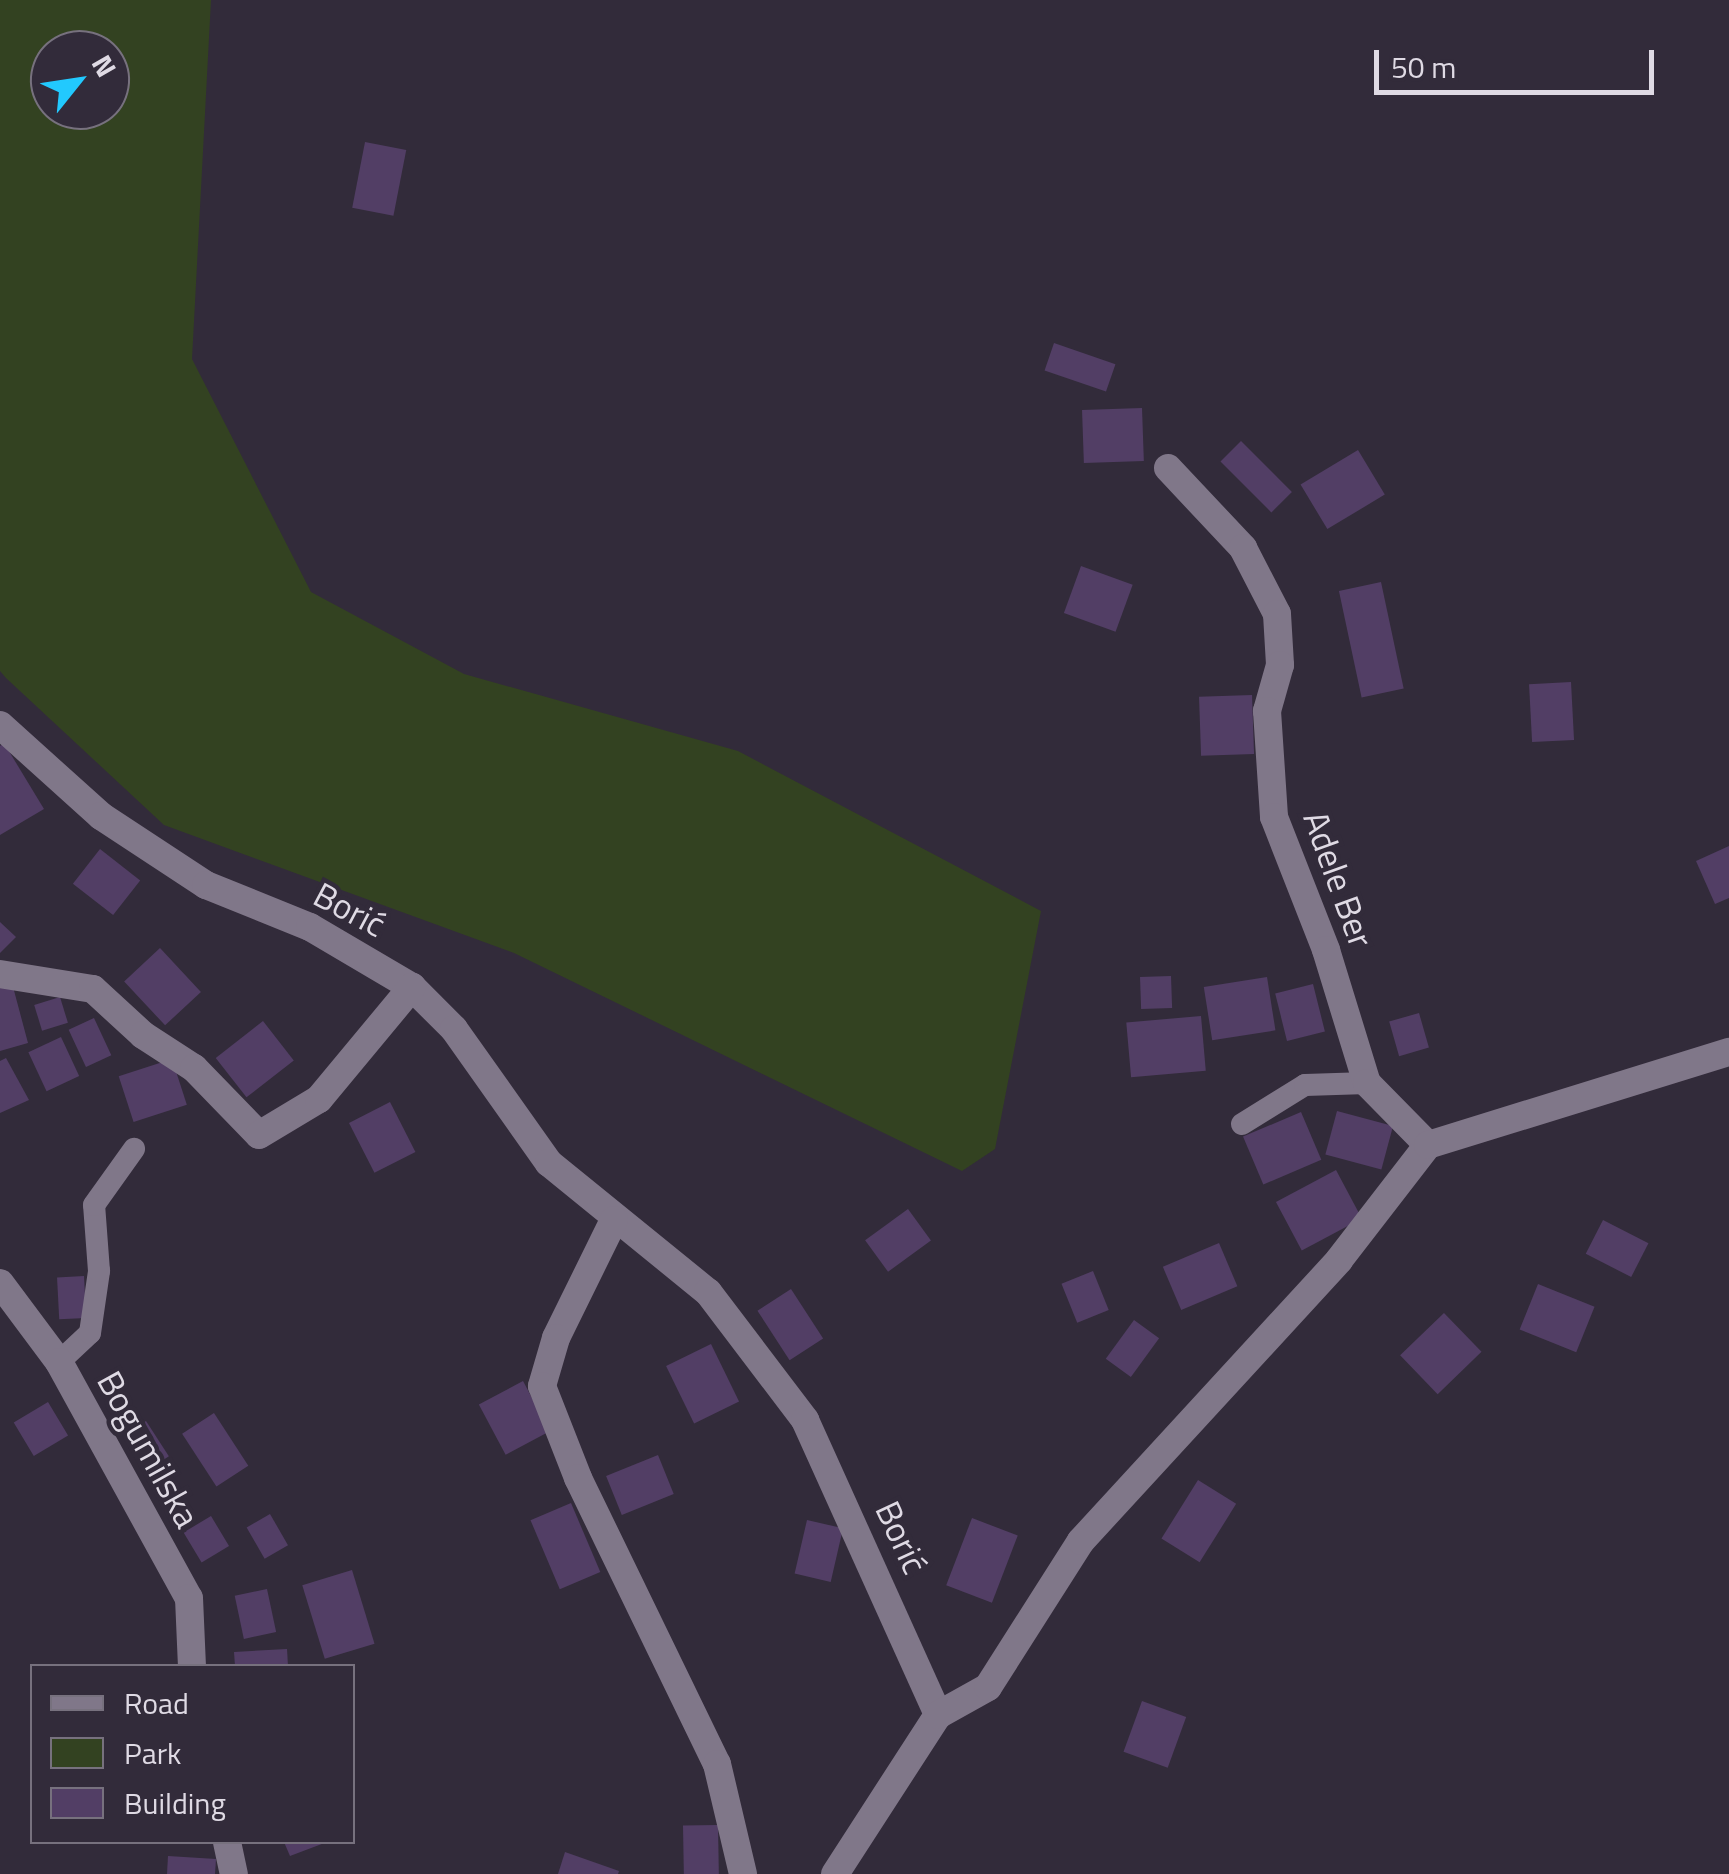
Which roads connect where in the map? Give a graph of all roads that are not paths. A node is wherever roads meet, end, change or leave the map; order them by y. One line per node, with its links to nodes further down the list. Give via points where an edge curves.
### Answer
1 (1168, 468): 6 (street, Adele Ber, via 1243,548 1277,614 1280,664 1267,710 1274,817 1326,950)
2 (0, 724): 4 (street, Borić, via 101,816 206,885 310,927)
3 (0, 974): 4 (street, via 93,990 143,1035 194,1068 259,1136 319,1099)
4 (412, 987): 10 (street, Borić, via 454,1028 549,1163)
5 (1729, 1052): 8 (street)
6 (1367, 1083): 7 (lane, via 1305,1086); 8 (street, Adele Ber)
7 (1242, 1124)
8 (1428, 1145): 14 (street, via 1339,1260 1082,1540 988,1687)
9 (134, 1149): 12 (lane, via 94,1205 99,1271 90,1333)
10 (614, 1220): 14 (street, Borić, via 708,1292 804,1420); 17 (street, via 556,1338 542,1386 578,1478 717,1764)
11 (5, 1301): 12 (street, Bogumilska)
12 (59, 1362): 13 (street, Bogumilska, via 189,1598)
13 (192, 1664)
14 (938, 1715): 18 (street)
15 (227, 1844): 16 (street)
16 (234, 1874)
17 (743, 1874)
18 (835, 1874)

